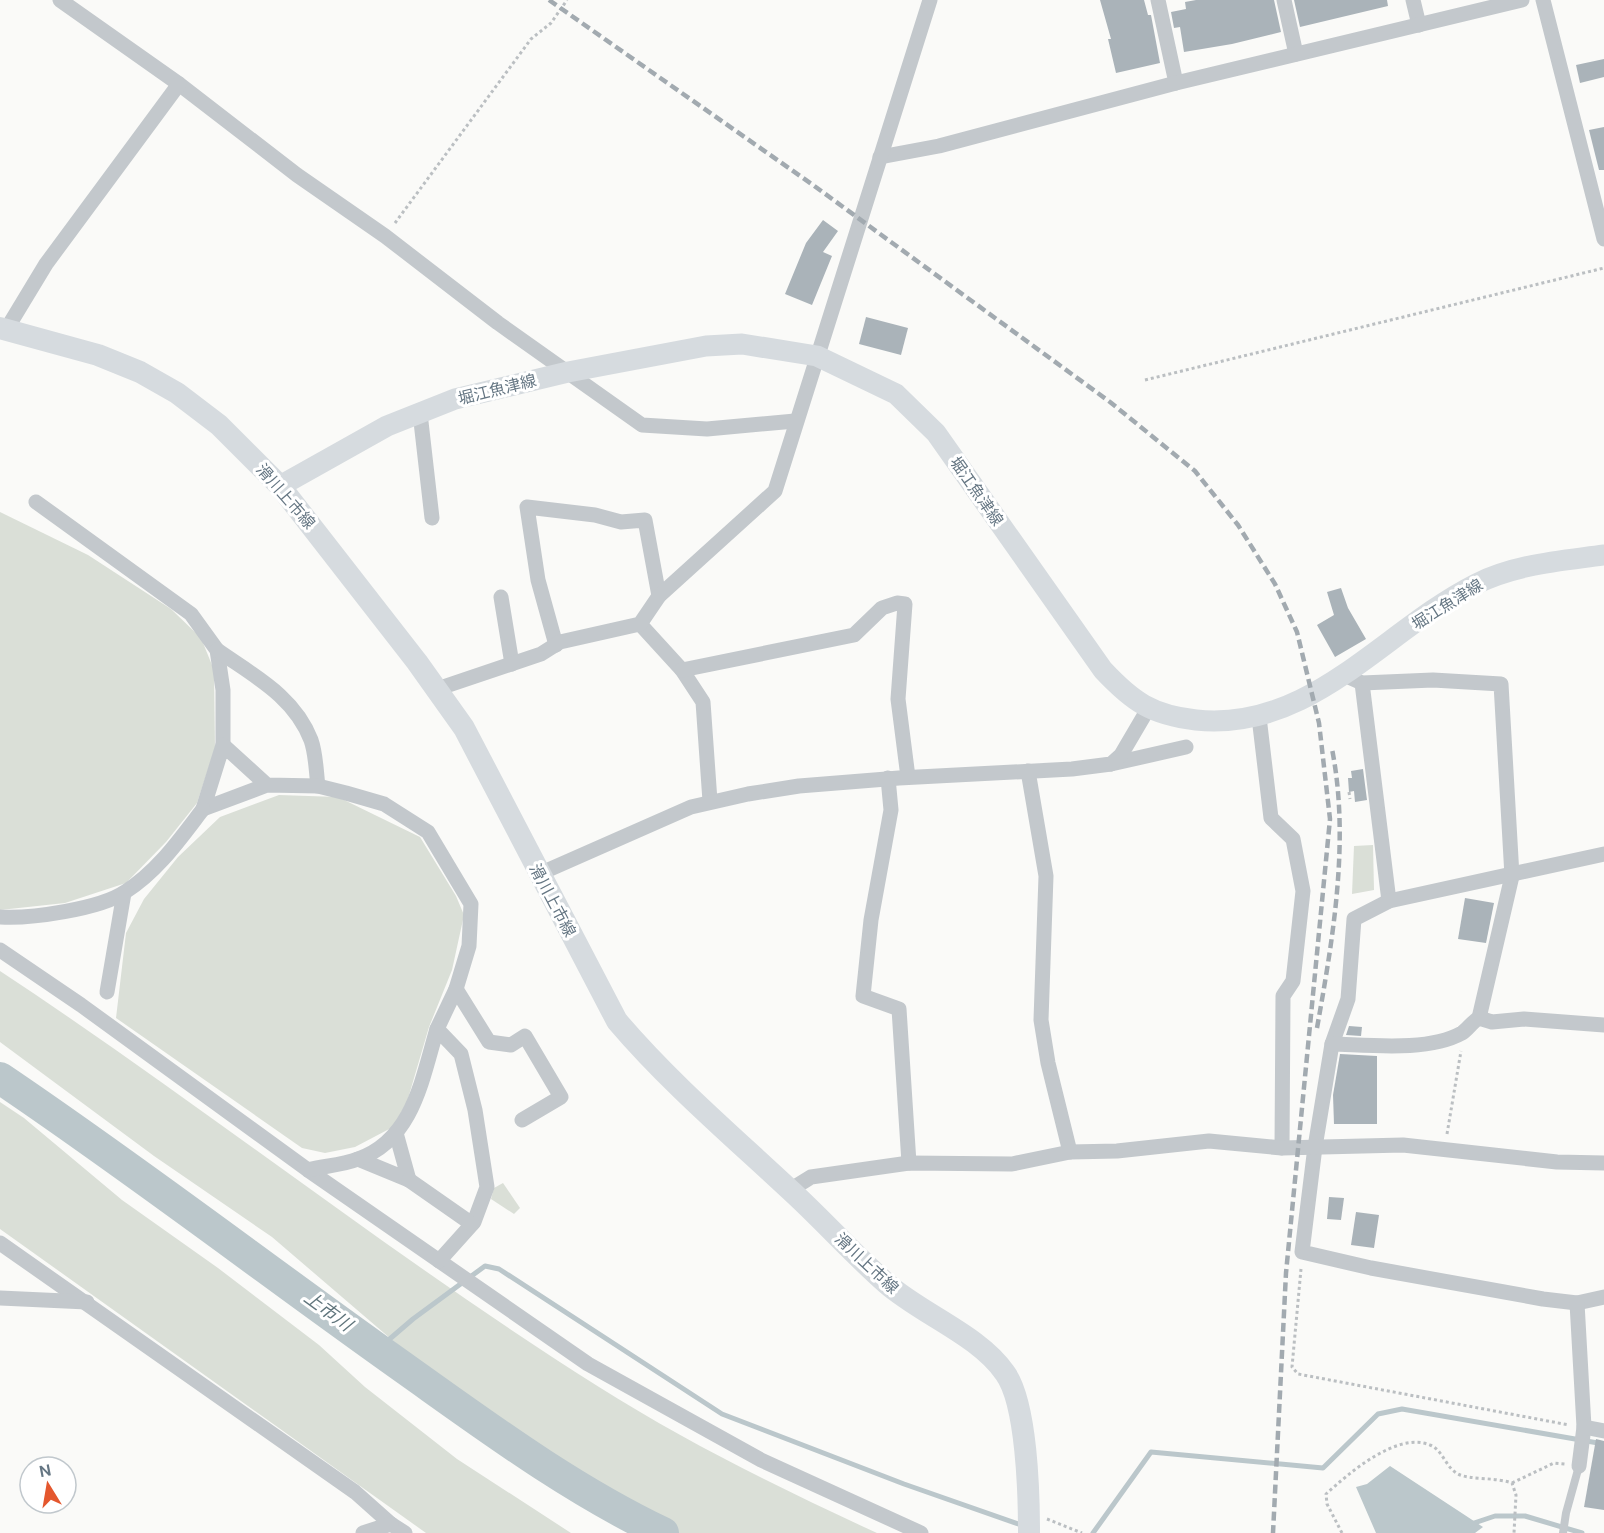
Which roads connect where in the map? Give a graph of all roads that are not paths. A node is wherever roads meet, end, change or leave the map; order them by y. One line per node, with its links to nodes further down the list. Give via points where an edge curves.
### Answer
1 (60, 0): 11 (street)
2 (930, 0): 12 (street)
3 (1158, 0): 10 (street)
4 (1284, 0): 9 (street)
5 (1413, 0): 8 (street)
6 (1522, 0): 8 (street)
7 (1543, 0): 13 (street)
8 (1419, 25): 9 (street)
9 (1296, 54): 10 (street)
10 (1176, 83): 12 (street, via 939,146)
11 (179, 84): 15 (street, via 46,264); 17 (street)
12 (880, 157): 16 (street)
13 (1599, 196): 14 (street)
14 (1604, 240)
15 (3, 329): 20 (main road, 滑川上市線, via 98,355 149,377 219,425)
16 (817, 356): 17 (main road, 堀江魚津線, via 742,345 706,346); 19 (street); 33 (main road, 堀江魚津線, via 896,394 936,433 1103,670 1127,696)
17 (568, 372): 18 (main road, 堀江魚津線, via 455,399); 19 (street, via 642,425 706,429)
18 (420, 413): 20 (main road, 堀江魚津線, via 387,426); 22 (street)
19 (795, 421): 24 (street, via 775,491)
20 (280, 486): 32 (main road, 滑川上市線)
21 (36, 502): 28 (street, via 191,614)
22 (432, 518)
23 (1604, 555): 31 (main road, 堀江魚津線, via 1507,571 1475,584)
24 (659, 596): 26 (street); 27 (street, via 645,520 621,522 527,507 538,580)
25 (501, 597): 29 (street)
26 (639, 624): 27 (street); 30 (street)
27 (556, 645): 29 (street)
28 (217, 650): 35 (street, via 223,690); 42 (street, via 281,695 300,717 312,742)
29 (512, 664): 32 (street)
30 (682, 670): 39 (street, via 854,635 882,608 905,604 898,699); 43 (street, via 703,702)
31 (1353, 679): 34 (main road, 堀江魚津線); 47 (street, via 1501,684); 49 (street)
32 (437, 689): 46 (main road, 滑川上市線, via 464,728)
33 (1148, 709): 34 (main road, 堀江魚津線, via 1180,718 1221,722); 37 (street, via 1121,755)
34 (1258, 717): 61 (street, via 1271,818 1293,839 1303,891 1293,981 1283,996)
35 (224, 745): 41 (street); 44 (street)
36 (1186, 747): 37 (street)
37 (1111, 764): 38 (street)
38 (1028, 771): 39 (street); 62 (street, via 1046,876 1041,1020)
39 (908, 777): 40 (street)
40 (888, 778): 43 (street, via 799,786); 64 (street, via 891,810 871,920 864,996 899,1009)
41 (267, 785): 42 (street); 44 (street)
42 (318, 786): 52 (street, via 384,804 428,832 471,904 469,946)
43 (711, 801): 46 (street)
44 (203, 809): 48 (street, via 166,858)
45 (1604, 854): 47 (street)
46 (539, 874): 68 (main road, 滑川上市線, via 617,1021 699,1107)
47 (1512, 876): 49 (street); 54 (street)
48 (124, 893): 50 (street, via 84,907 23,918); 53 (street)
49 (1389, 901): 57 (street, via 1354,919 1348,999)
50 (0, 917)
51 (0, 950): 66 (street)
52 (456, 989): 56 (street); 58 (street, via 489,1042 511,1045 525,1036 561,1097)
53 (107, 992)
54 (1479, 1018): 55 (street, via 1492,1022 1524,1019); 57 (street, via 1468,1024 1464,1032 1428,1043)
55 (1604, 1025)
56 (437, 1029): 59 (street, via 411,1113); 69 (street, via 461,1054 475,1110 488,1187)
57 (1332, 1044): 60 (street)
58 (522, 1120)
59 (396, 1133): 63 (street, via 388,1143); 67 (street)
60 (1315, 1147): 61 (street); 65 (street, via 1403,1145 1557,1162); 75 (street, via 1302,1252 1371,1268)
61 (1282, 1148): 62 (street, via 1209,1141)
62 (1070, 1152): 64 (street, via 1012,1164)
63 (358, 1159): 66 (street); 67 (street)
64 (909, 1163): 68 (street, via 811,1177)
65 (1604, 1163)
66 (308, 1170): 71 (street)
67 (409, 1180): 69 (street)
68 (790, 1190): 79 (main road, 滑川上市線, via 887,1284 983,1350 1006,1374 1016,1399)
69 (472, 1224): 71 (street)
70 (0, 1243): 74 (street)
71 (439, 1261): 83 (street, via 588,1364 761,1460)
72 (0, 1298): 74 (street)
73 (1604, 1298): 75 (street)
74 (87, 1302): 80 (street, via 355,1492)
75 (1578, 1303): 76 (street)
76 (1584, 1427): 77 (street); 78 (street)
77 (1604, 1431)
78 (1579, 1466): 84 (lane)
79 (1029, 1523)
80 (391, 1524): 81 (street); 82 (street)
81 (363, 1533)
82 (405, 1533)
83 (921, 1533)
84 (1563, 1533)

